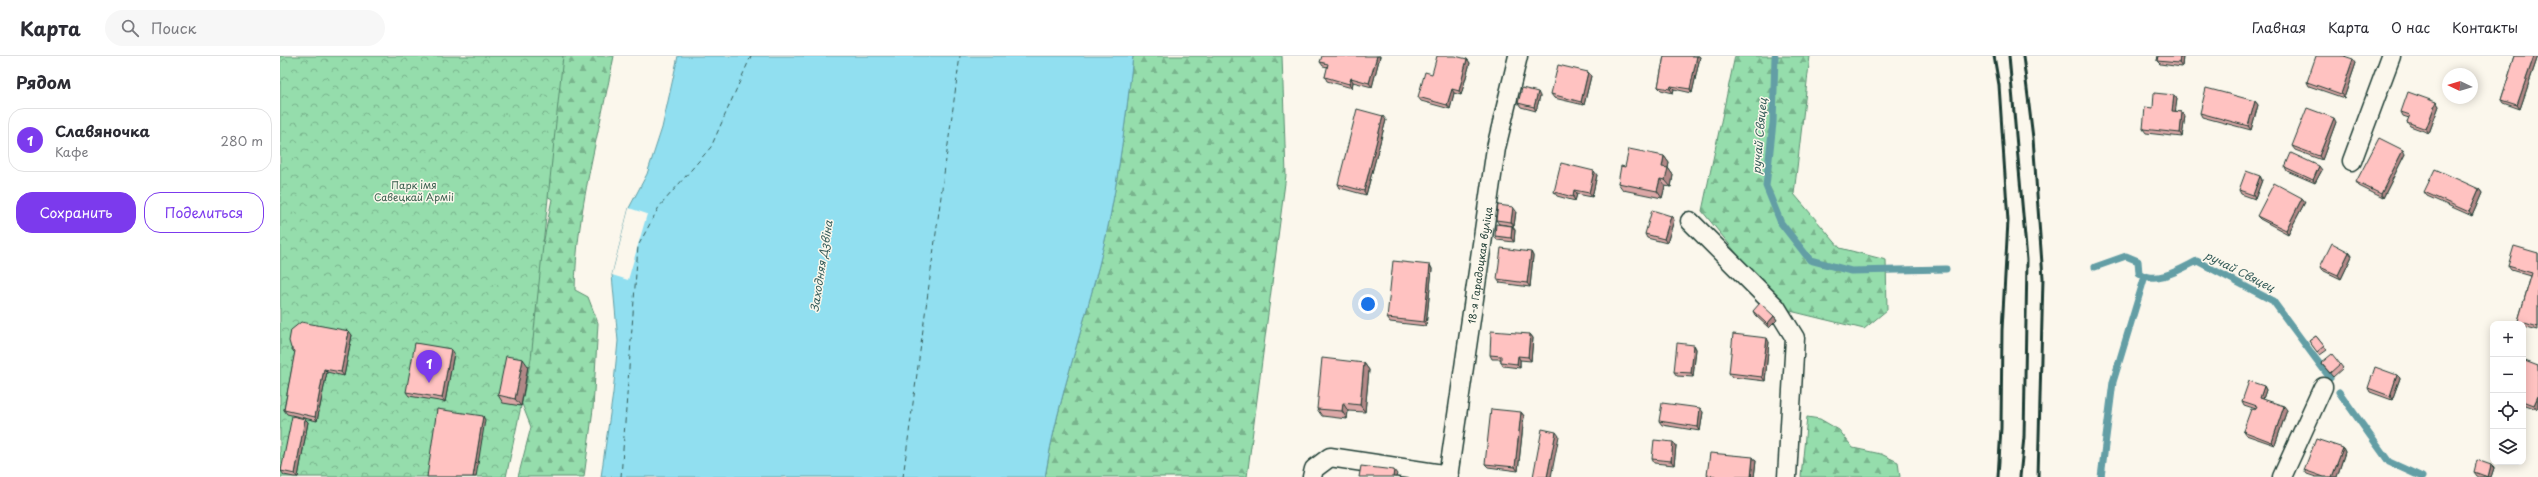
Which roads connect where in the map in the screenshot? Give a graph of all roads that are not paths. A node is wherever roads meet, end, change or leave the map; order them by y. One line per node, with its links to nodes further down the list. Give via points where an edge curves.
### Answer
1 (1518, 56): 6 (street, 18-я Гарадоцкая вуліца, via 1496,148)
2 (2391, 56): 3 (street)
3 (2352, 161)
4 (1690, 221): 8 (street, via 1776,307 1795,338)
5 (2323, 386): 9 (street)
6 (1448, 476): 7 (street, via 1330,457 1314,469)
7 (1312, 477)
8 (1787, 477)
9 (2282, 477)

